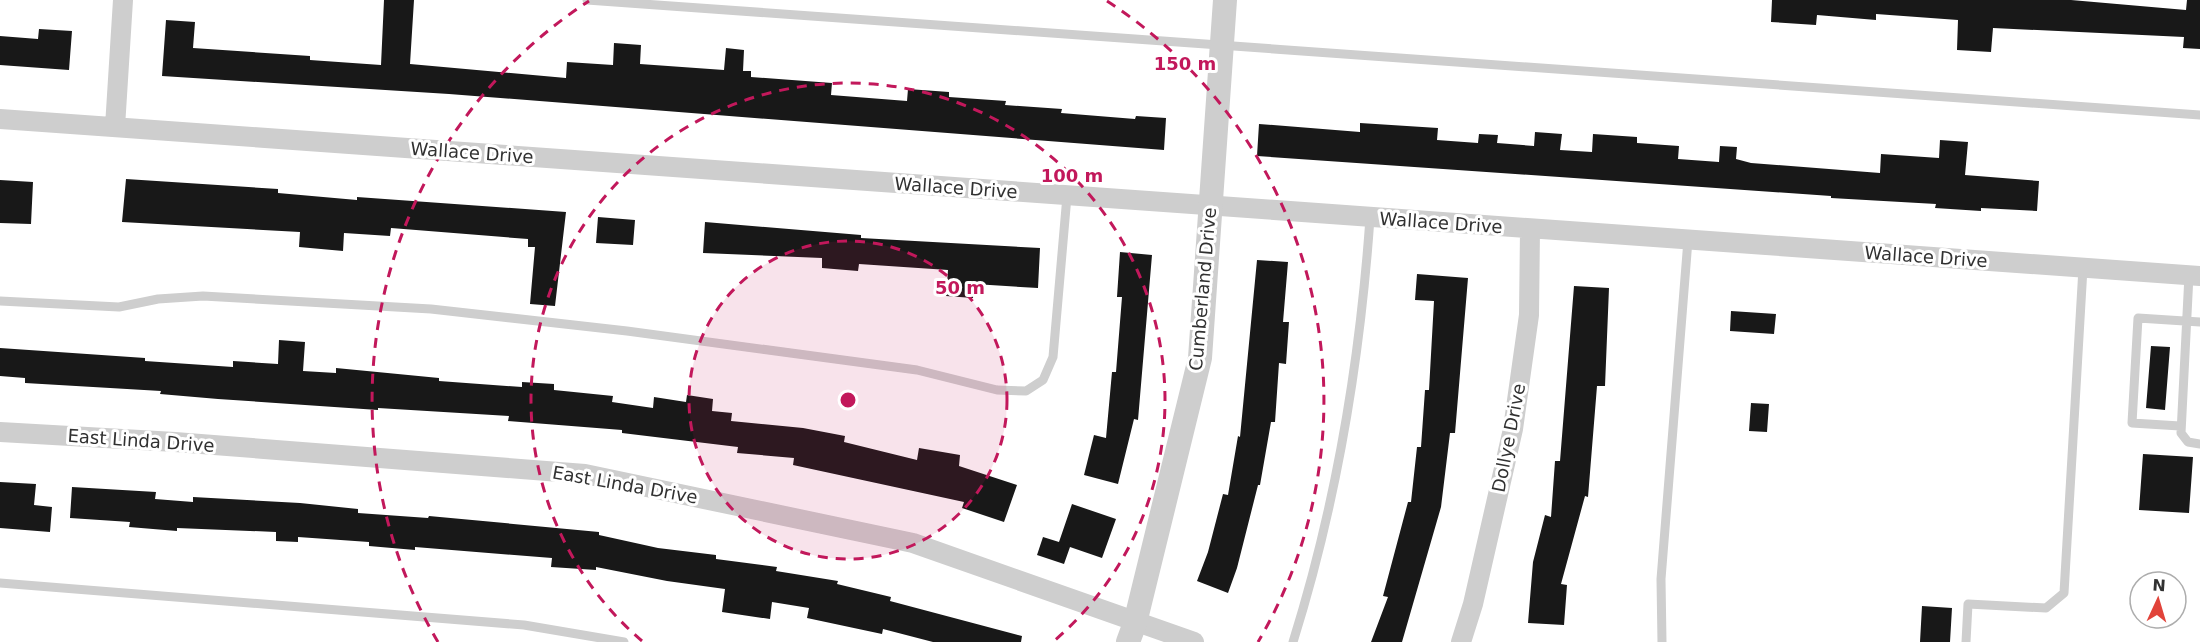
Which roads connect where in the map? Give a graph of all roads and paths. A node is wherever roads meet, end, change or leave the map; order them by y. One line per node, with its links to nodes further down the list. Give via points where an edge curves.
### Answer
1 (123, 0): 7 (street)
2 (587, 0): 4 (lane)
3 (1225, 0): 4 (street, Cumberland Drive)
4 (1222, 45): 5 (lane); 9 (street, Cumberland Drive)
5 (2200, 115)
6 (0, 119): 7 (street, Wallace Drive)
7 (115, 127): 8 (street, Wallace Drive)
8 (1067, 196): 9 (street, Wallace Drive); 15 (lane, via 1053,357 1043,380 1026,391 997,390 916,370 758,348 431,309 203,296 118,307)
9 (1210, 207): 10 (street, Wallace Drive); 22 (street, Cumberland Drive, via 1200,358)
10 (1370, 218): 11 (street, Wallace Drive); 25 (lane, via 1350,396 1313,577)
11 (1530, 230): 12 (street, Wallace Drive); 26 (street, Dollye Drive, via 1529,315 1513,429)
12 (1688, 240): 13 (street, Wallace Drive); 27 (lane, via 1661,579)
13 (2083, 268): 14 (street, Wallace Drive); 28 (lane, via 2064,593 2046,608 1968,604)
14 (2194, 275): 16 (lane)
15 (0, 301)
16 (2186, 321): 17 (lane); 18 (lane); 18 (lane, via 2138,318 2135,365 2132,423)
17 (2200, 322)
18 (2180, 426): 20 (lane, via 2183,438)
19 (0, 432): 22 (street, East Linda Drive, via 585,474 913,543)
20 (2200, 444)
21 (0, 584): 23 (lane, via 525,625)
22 (1131, 632): 24 (street, East Linda Drive)
23 (624, 642)
24 (1194, 642)
25 (1293, 642)
26 (1461, 642)
27 (1662, 642)
28 (1966, 642)

